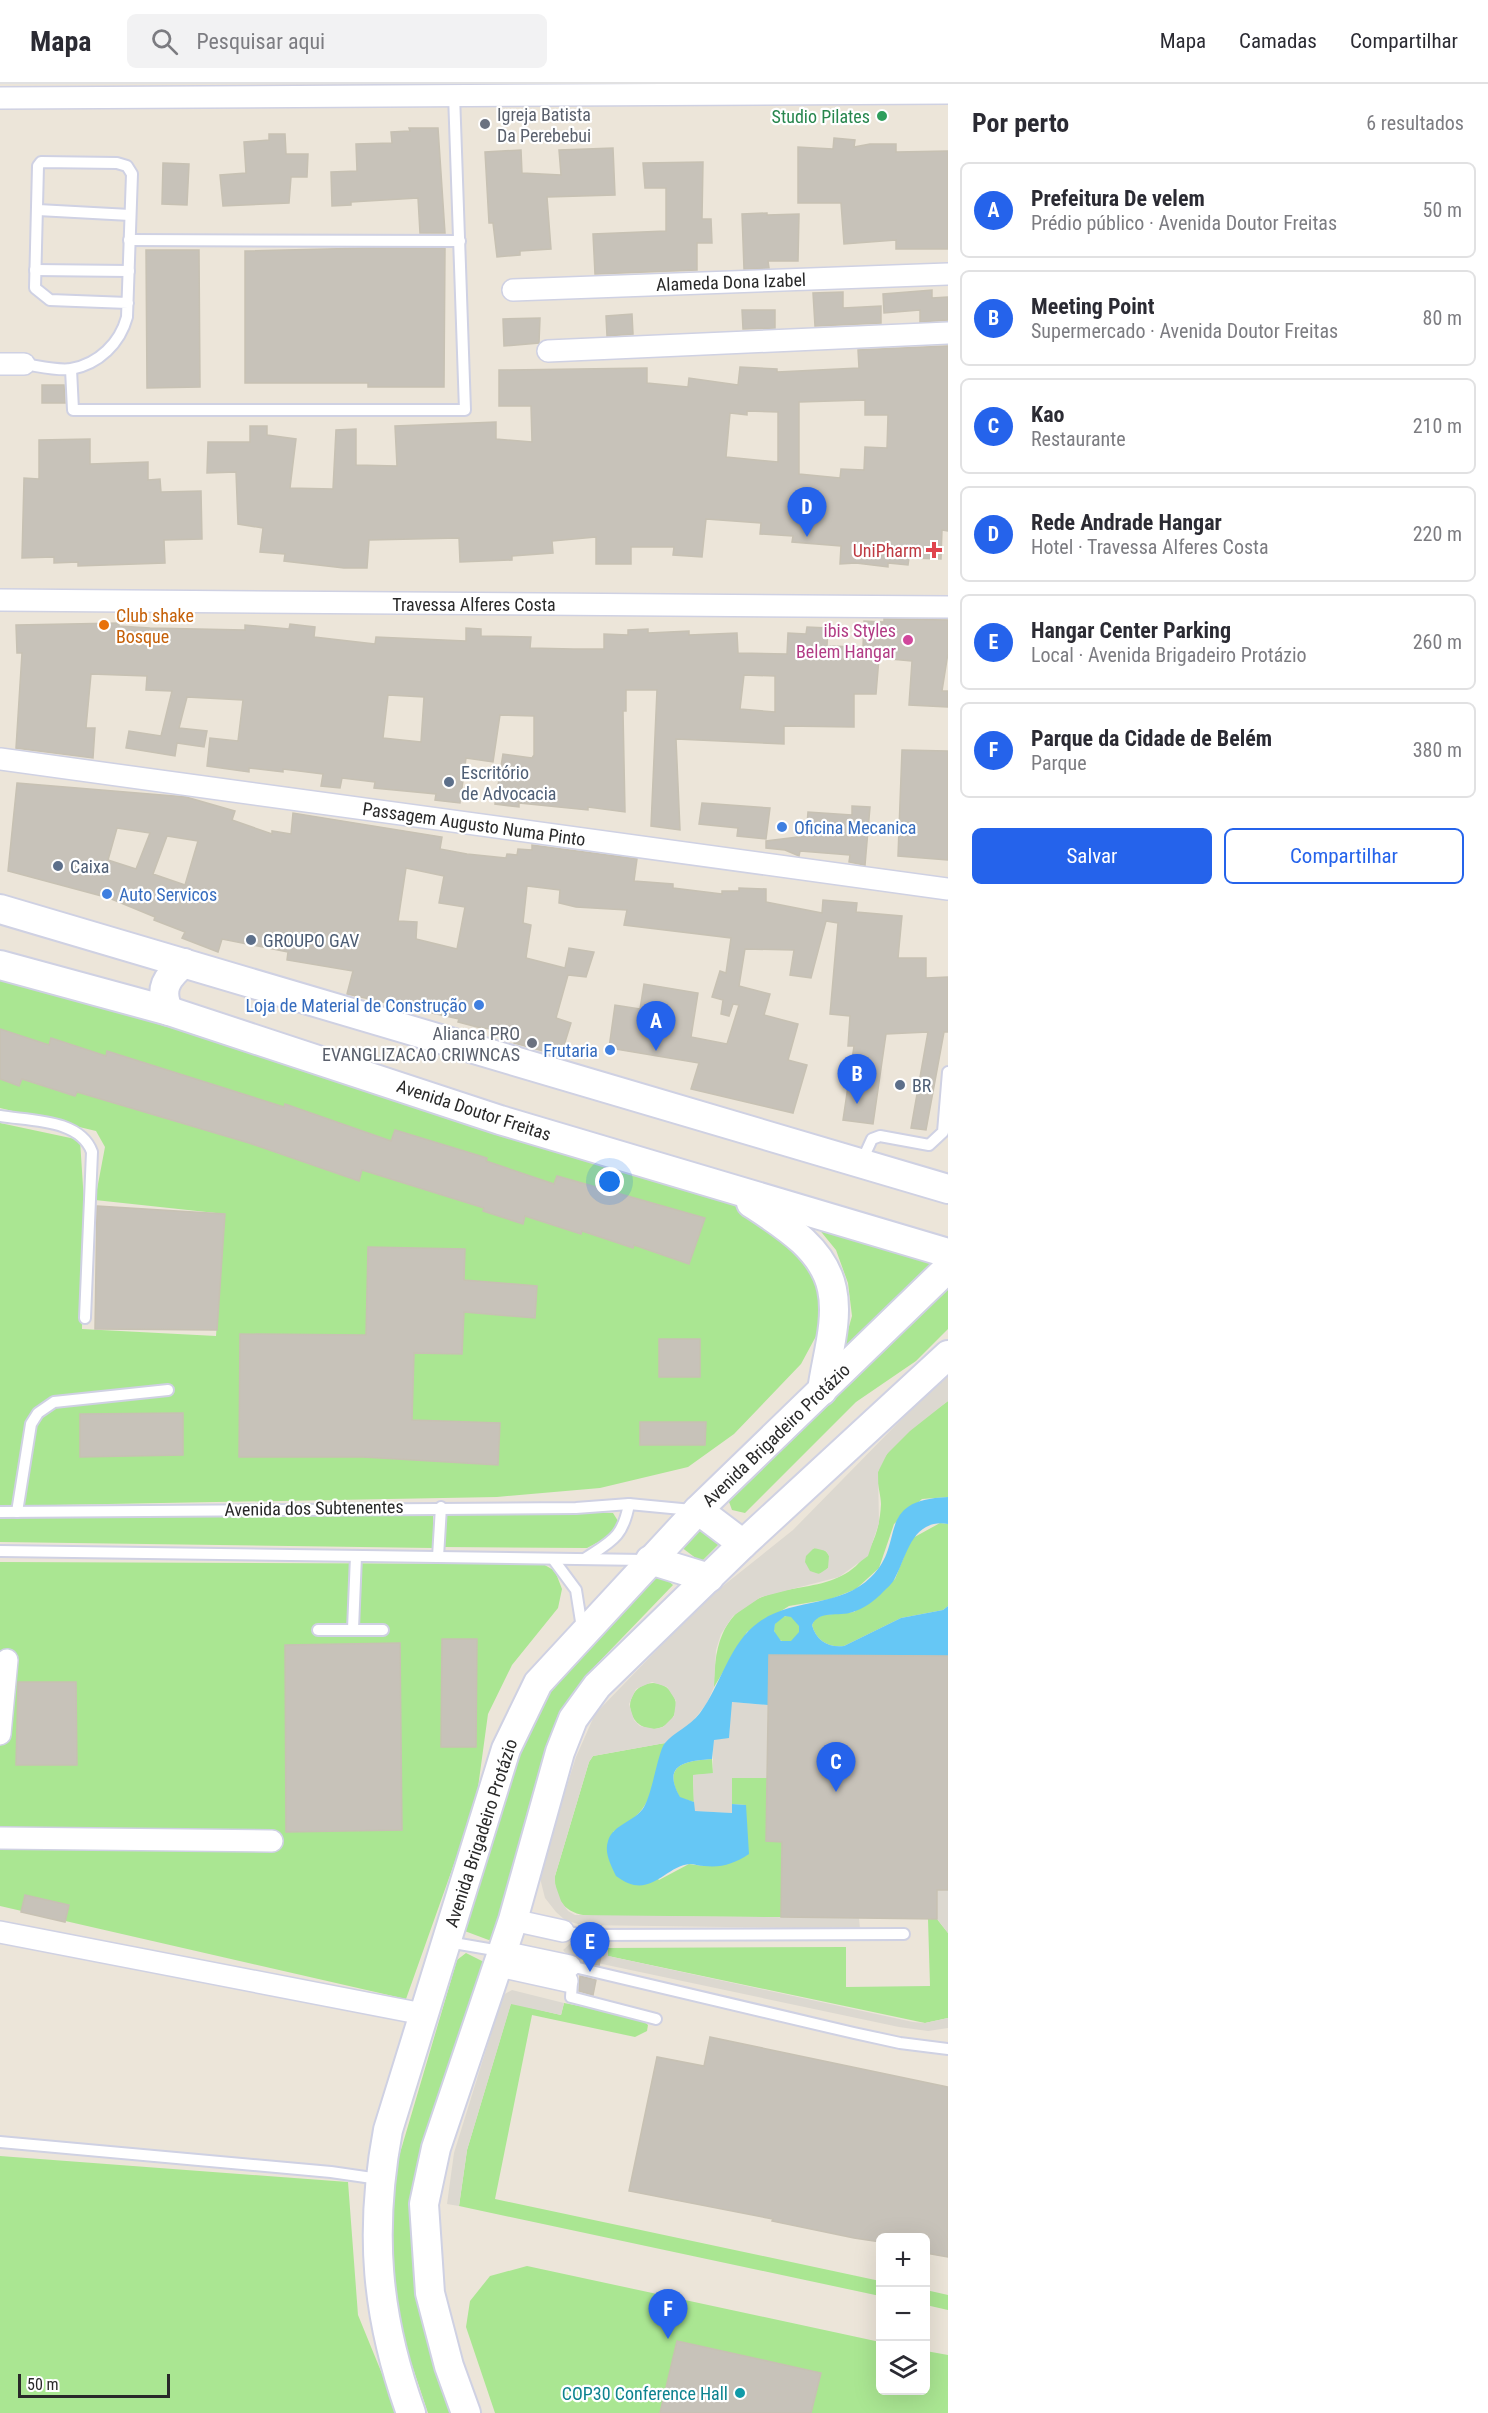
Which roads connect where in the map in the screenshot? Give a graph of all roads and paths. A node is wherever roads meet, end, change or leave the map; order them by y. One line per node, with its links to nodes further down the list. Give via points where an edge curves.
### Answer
1 (948, 93): 2 (street)
2 (453, 94): 3 (street); 7 (lane)
3 (0, 98)
4 (38, 210): 5 (lane); 5 (lane, via 41,162 117,163 127,166 132,174); 8 (lane)
5 (130, 215): 6 (lane)
6 (129, 240): 7 (lane); 9 (lane)
7 (460, 241): 17 (lane, via 465,410 73,410)
8 (35, 270): 9 (lane); 12 (lane, via 35,288 50,300)
9 (129, 271): 12 (lane)
10 (948, 274): 11 (street, Alameda Dona Izabel)
11 (513, 290)
12 (128, 303): 17 (lane, via 122,335 111,349)
13 (948, 333): 14 (street)
14 (548, 351)
15 (0, 364): 16 (street)
16 (24, 364): 17 (lane)
17 (71, 369)
18 (0, 600): 19 (street, Travessa Alferes Costa)
19 (948, 607)
20 (0, 759): 21 (street, Passagem Augusto Numa Pinto)
21 (948, 889)
22 (0, 909): 23 (main road)
23 (184, 963): 25 (main road, via 164,986 162,994); 28 (main road)
24 (0, 965): 25 (main road, Avenida Doutor Freitas)
25 (169, 1011): 29 (main road, Avenida Doutor Freitas, via 500,1120)
26 (948, 1072): 28 (lane, via 943,1132 938,1140 929,1145 880,1136 872,1139)
27 (0, 1116): 33 (lane, via 65,1127 89,1144 92,1152)
28 (861, 1163): 30 (main road)
29 (727, 1188): 31 (main road, Avenida Doutor Freitas); 36 (main road, via 776,1219 811,1248 824,1269 832,1289 833,1315)
30 (948, 1189)
31 (948, 1253)
32 (948, 1268): 36 (main road, Avenida Brigadeiro Protázio)
33 (85, 1318)
34 (943, 1362): 42 (main road)
35 (168, 1390): 41 (lane, via 54,1402 38,1413 31,1424)
36 (822, 1391): 39 (main road, Avenida Brigadeiro Protázio)
37 (629, 1504): 38 (lane, Avenida dos Subtenentes, via 576,1508); 39 (lane, Avenida dos Subtenentes); 46 (lane, via 620,1534)
38 (441, 1506): 41 (lane, Avenida dos Subtenentes); 45 (lane)
39 (698, 1510): 42 (main road); 48 (main road, Avenida Brigadeiro Protázio)
40 (0, 1512): 41 (lane, Avenida dos Subtenentes)
41 (17, 1512)
42 (743, 1544): 49 (main road)
43 (0, 1551): 44 (lane)
44 (356, 1556): 45 (lane); 50 (lane)
45 (438, 1557): 47 (lane)
46 (585, 1558): 47 (lane); 48 (lane)
47 (553, 1559): 53 (lane, via 576,1590)
48 (650, 1560): 49 (main road); 53 (main road, Avenida Brigadeiro Protázio)
49 (709, 1578): 58 (main road, via 597,1686 573,1719 560,1752)
50 (353, 1629): 51 (lane); 52 (lane)
51 (318, 1630)
52 (383, 1630)
53 (582, 1633): 62 (main road, Avenida Brigadeiro Protázio, via 538,1683 506,1749)
54 (7, 1660): 55 (street)
55 (0, 1734)
56 (0, 1838): 57 (street)
57 (272, 1841)
58 (513, 1920): 59 (street); 63 (main road)
59 (563, 1931): 61 (lane, via 585,1935)
60 (0, 1932): 65 (street)
61 (904, 1934)
62 (446, 1941): 63 (lane); 65 (main road, Avenida Brigadeiro Protázio)
63 (501, 1959): 64 (street); 71 (main road, via 436,2148 424,2204 430,2293)
64 (568, 1973): 66 (lane, via 571,1997); 67 (lane, via 866,2036)
65 (423, 2014): 69 (main road, Avenida Brigadeiro Protázio, via 388,2130)
66 (656, 2019)
67 (948, 2049)
68 (0, 2142): 69 (lane)
69 (379, 2179): 70 (main road, Avenida Brigadeiro Protázio, via 376,2235 381,2294 399,2380)
70 (411, 2413)
71 (466, 2413)

